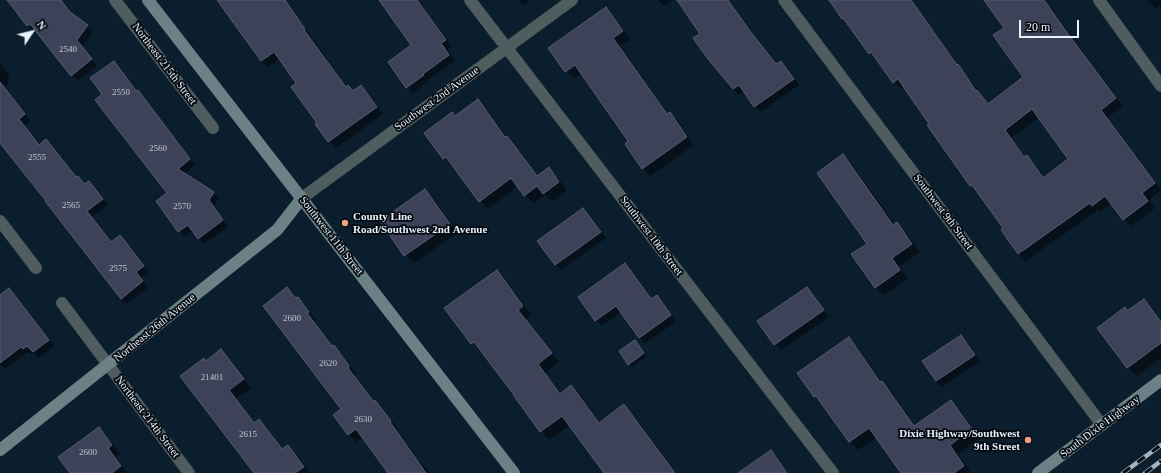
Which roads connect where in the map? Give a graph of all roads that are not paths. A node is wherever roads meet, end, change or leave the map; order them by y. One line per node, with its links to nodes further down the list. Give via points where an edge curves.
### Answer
1 (115, 0): 9 (street, Northeast 215th Street)
2 (148, 0): 10 (street, Southwest 11th Street)
3 (470, 0): 7 (street, Southwest 10th Street)
4 (572, 0): 7 (street, Southwest 2nd Avenue)
5 (784, 0): 16 (street, Southwest 9th Street)
6 (1099, 0): 8 (street)
7 (507, 48): 10 (street, Southwest 2nd Avenue); 20 (street, Southwest 10th Street)
8 (1161, 86)
9 (213, 128)
10 (302, 198): 14 (street, Northeast 26th Avenue, via 277,230); 19 (street, Southwest 11th Street)
11 (0, 221): 12 (street)
12 (36, 268)
13 (62, 303): 14 (street, Northeast 214th Street)
14 (109, 365): 17 (street, Northeast 26th Avenue); 18 (street, Northeast 214th Street)
15 (1161, 380): 16 (street, South Dixie Highway)
16 (1102, 425): 21 (street, South Dixie Highway)
17 (0, 450)
18 (189, 473)
19 (514, 473)
20 (833, 473)
21 (1038, 473)

